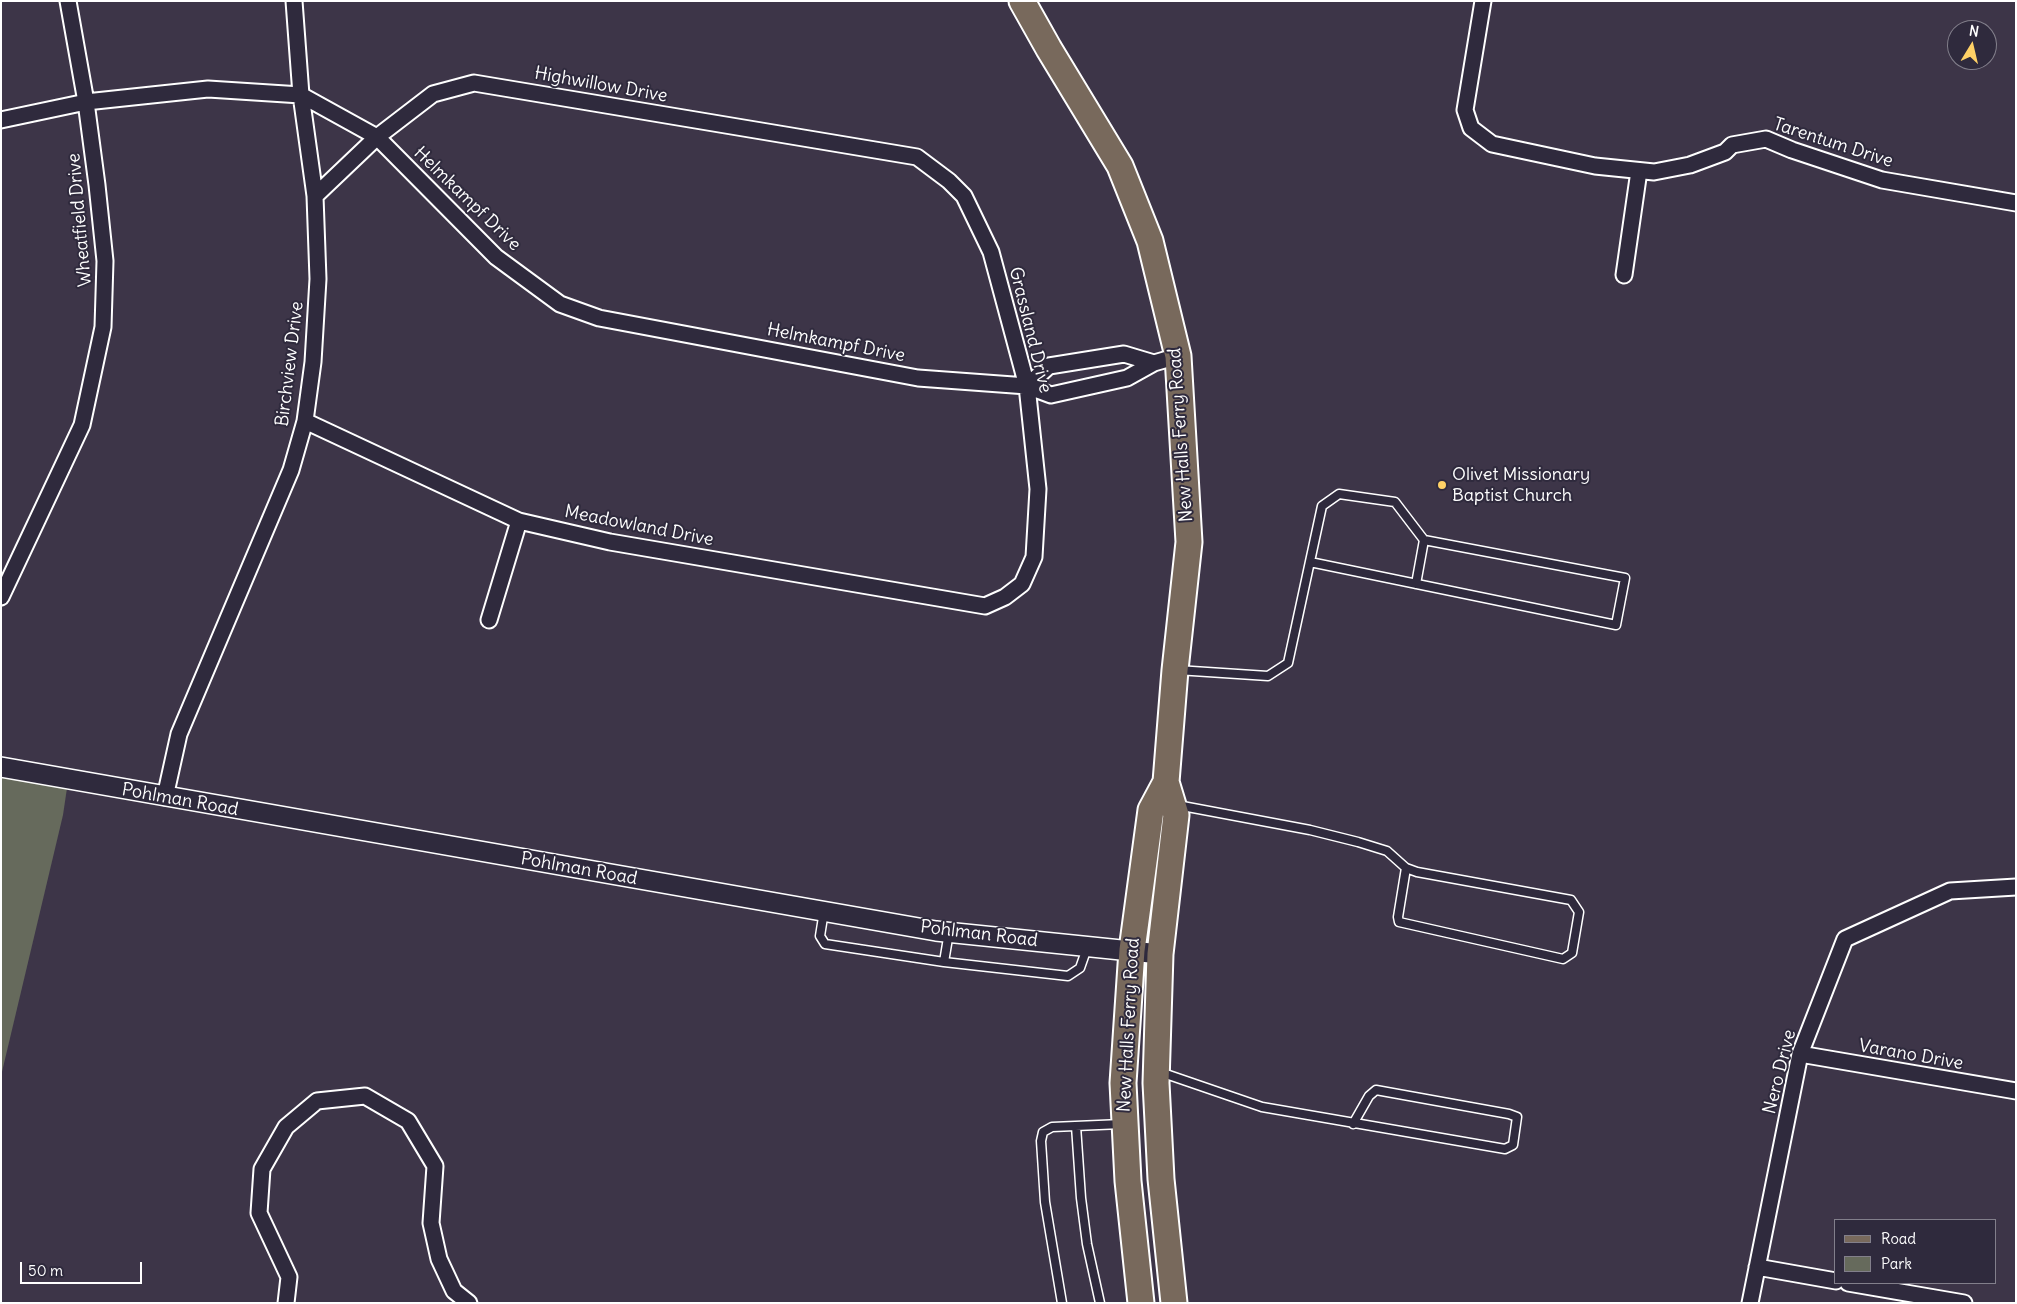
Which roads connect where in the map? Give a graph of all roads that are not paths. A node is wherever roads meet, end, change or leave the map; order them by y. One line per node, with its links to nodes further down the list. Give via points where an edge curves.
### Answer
1 (68, 1): 6 (street, Wheatfield Drive)
2 (294, 1): 5 (street, Birchview Drive)
3 (1022, 1): 14 (main road, New Halls Ferry Road, via 1120,166 1150,241)
4 (1483, 1): 10 (street, Tarentum Drive, via 1466,110 1471,128 1492,144)
5 (301, 95): 6 (street, Helmkampf Drive, via 208,89); 8 (street, Helmkampf Drive); 11 (street, Birchview Drive)
6 (86, 102): 7 (street, Helmkampf Drive); 22 (street, Wheatfield Drive, via 105,261 103,327 82,425)
7 (1, 120)
8 (378, 138): 9 (street, Highwillow Drive, via 433,94 474,83); 11 (street, Highwillow Drive); 16 (street, Helmkampf Drive, via 496,257 560,304 599,318 918,378)
9 (917, 157): 16 (street, Grassland Drive, via 964,196 991,252)
10 (1639, 172): 12 (street, Tarentum Drive, via 1690,165 1725,152 1732,145 1766,139 1882,180); 13 (street)
11 (315, 196): 17 (street, Birchview Drive, via 318,279)
12 (2016, 203)
13 (1624, 275)
14 (1178, 356): 15 (street, Helmkampf Drive); 25 (main road, New Halls Ferry Road, via 1189,542)
15 (1154, 363): 16 (street, Helmkampf Drive, via 1127,378 1052,395); 16 (street, via 1124,354 1049,366)
16 (1028, 386): 23 (street, Grassland Drive, via 1038,489 1034,557 1022,584)
17 (306, 421): 18 (street, Meadowland Drive); 28 (street, Birchview Drive, via 291,470 179,734)
18 (519, 521): 23 (street, Meadowland Drive, via 610,542); 24 (street)
19 (1424, 540): 20 (lane, via 1395,502 1339,494 1322,506); 21 (lane); 21 (lane, via 1625,578 1616,625)
20 (1310, 562): 21 (lane); 25 (lane, via 1288,664 1268,676)
21 (1416, 584)
22 (1, 597)
23 (985, 606)
24 (489, 620)
25 (1176, 670): 27 (main road, New Halls Ferry Road)
26 (1, 768): 28 (street, Pohlman Road)
27 (1169, 793): 29 (lane, via 1358,842 1386,851); 34 (main road, New Halls Ferry Road, via 1151,810); 35 (main road, New Halls Ferry Road, via 1176,815)
28 (165, 798): 31 (street, Pohlman Road)
29 (1406, 868): 29 (lane, via 1571,900 1580,912 1572,953 1563,959 1399,922)
30 (2016, 887): 37 (street, Nero Drive, via 1950,891 1845,939)
31 (824, 911): 32 (street, Pohlman Road); 36 (lane, via 820,936 825,944)
32 (949, 932): 33 (street, Pohlman Road); 36 (lane)
33 (1087, 946): 34 (street, Pohlman Road); 36 (lane, via 1080,968 1068,976)
34 (1132, 950): 35 (street, Pohlman Road); 40 (main road, New Halls Ferry Road, via 1123,1083)
35 (1160, 954): 38 (main road, New Halls Ferry Road)
36 (944, 962)
37 (1800, 1054): 39 (street, Varano Drive); 43 (street, Nero Drive)
38 (1156, 1071): 41 (lane, via 1262,1107); 51 (main road, New Halls Ferry Road, via 1161,1179)
39 (2016, 1091)
40 (1124, 1124): 42 (lane); 50 (main road, New Halls Ferry Road)
41 (1353, 1124): 41 (lane, via 1505,1149 1513,1145 1517,1117 1376,1090)
42 (1076, 1126): 48 (lane, via 1052,1127 1043,1132 1041,1141 1046,1202); 49 (lane, via 1087,1244)
43 (1757, 1267): 44 (street); 52 (street, Nero Drive)
44 (1834, 1281)
45 (1854, 1284): 53 (street)
46 (286, 1303): 47 (street, via 289,1276 259,1213 262,1169 286,1127 317,1101 365,1096 408,1121 435,1166 431,1223 439,1259 454,1291)
47 (469, 1303)
48 (1062, 1303)
49 (1100, 1303)
50 (1141, 1303)
51 (1174, 1303)
52 (1750, 1303)
53 (1964, 1303)

